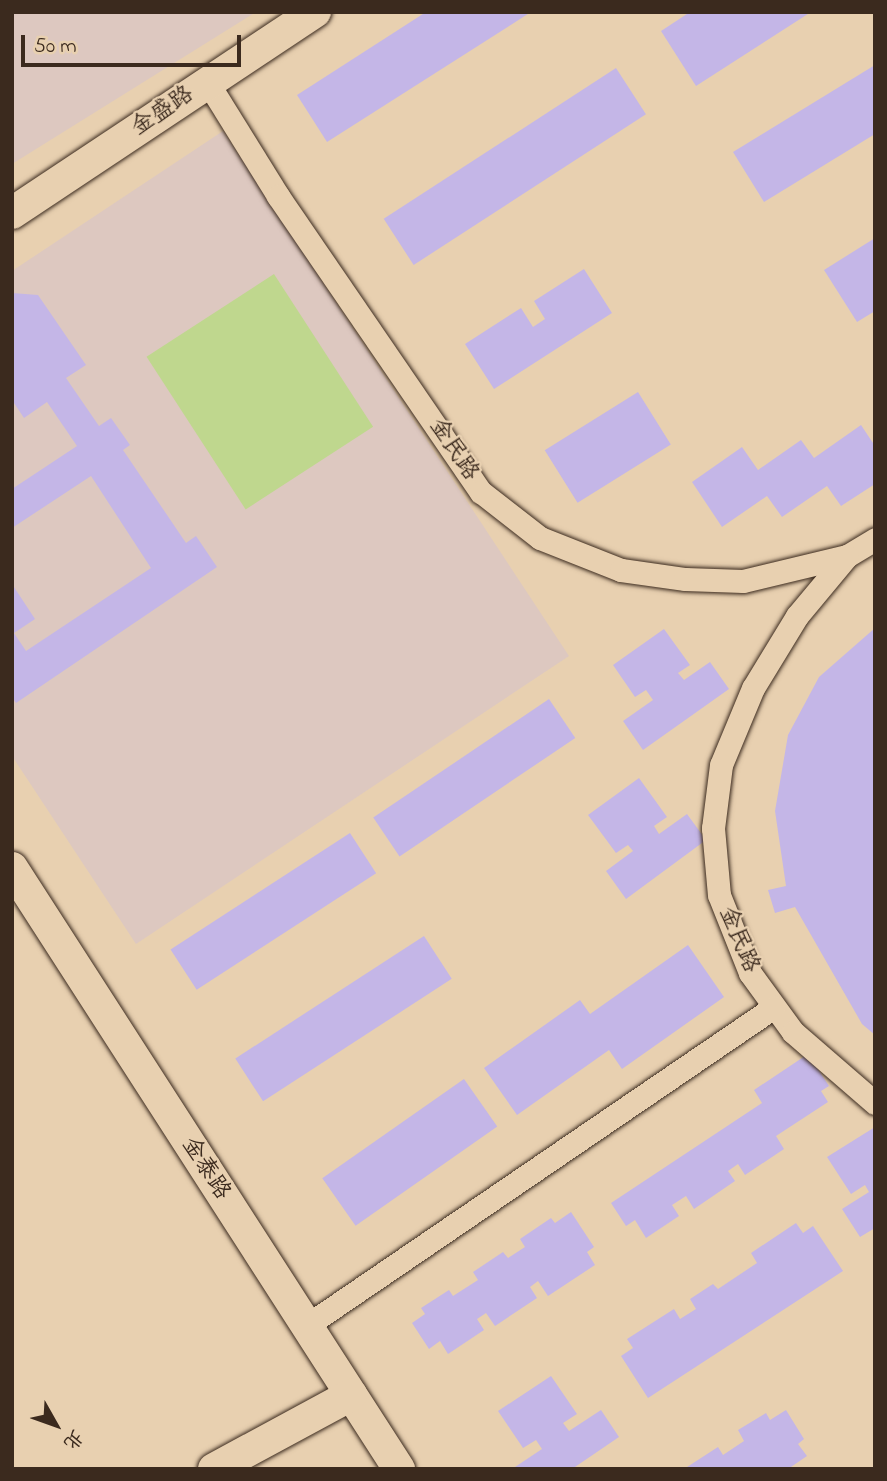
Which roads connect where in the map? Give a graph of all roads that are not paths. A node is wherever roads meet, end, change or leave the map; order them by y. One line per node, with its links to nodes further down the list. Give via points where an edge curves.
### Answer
1 (314, 12): 2 (street, 金盛路)
2 (208, 83): 3 (street, 金盛路); 5 (street, 金民路, via 278,196 481,492 540,538 621,570 685,579 743,581)
3 (12, 213)
4 (875, 539): 5 (street, 金民路)
5 (848, 556): 7 (street, 金民路, via 797,616 752,688 722,765 713,828 719,895 750,973)
6 (12, 868): 9 (street, 金泰路)
7 (774, 1007): 8 (street, 金民路, via 793,1032); 9 (street)
8 (875, 1103)
9 (306, 1326): 10 (street, 金泰路)
10 (351, 1395): 11 (street); 12 (street, 金泰路)
11 (214, 1469)
12 (399, 1469)

